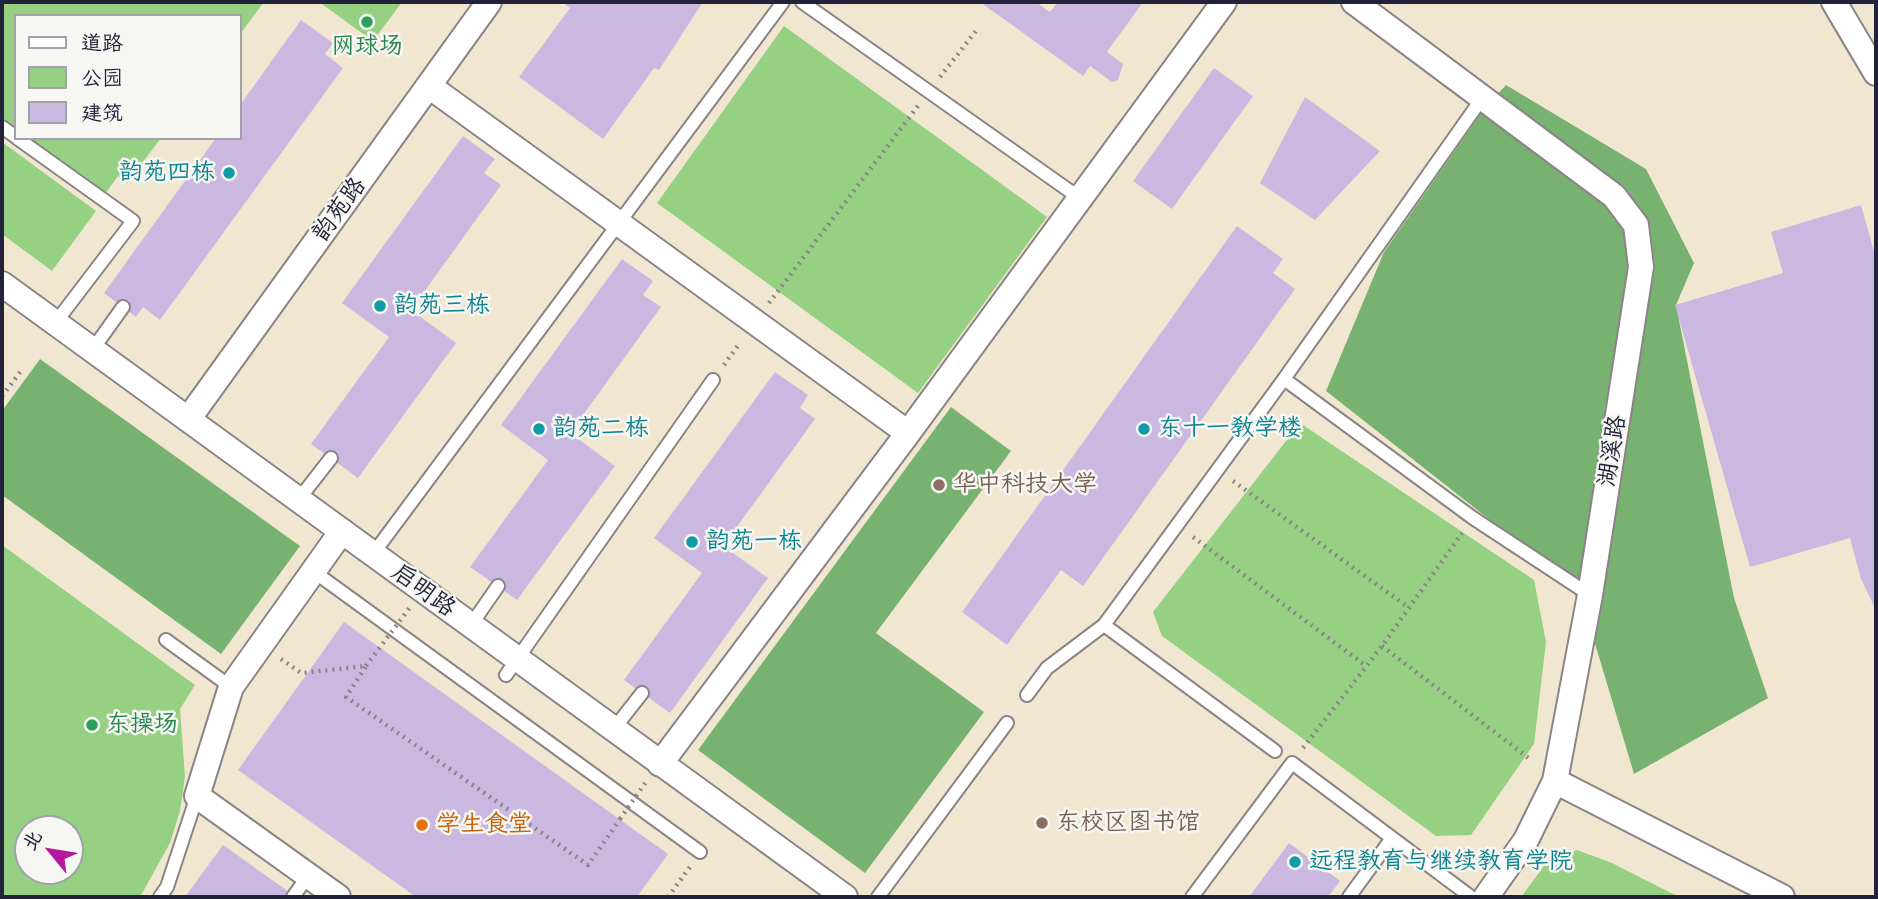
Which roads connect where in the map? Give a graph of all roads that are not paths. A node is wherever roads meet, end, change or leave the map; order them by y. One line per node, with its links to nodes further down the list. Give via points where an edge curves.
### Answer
1 (489, 2): 8 (street, 韵苑路)
2 (783, 2): 12 (lane)
3 (802, 2): 11 (lane)
4 (1224, 2): 11 (street)
5 (1354, 2): 9 (street, 湖溪路)
6 (1834, 2): 7 (street)
7 (1876, 73)
8 (429, 86): 12 (street); 19 (street, 韵苑路)
9 (1483, 96): 17 (lane); 27 (street, 湖溪路, via 1614,196 1636,225 1641,267)
10 (19, 140): 15 (lane, via 133,221)
11 (1081, 199): 20 (street)
12 (619, 223): 20 (street); 24 (lane)
13 (2, 284): 15 (street, 启明路)
14 (123, 307): 16 (lane)
15 (55, 322): 16 (street, 启明路)
16 (93, 349): 19 (street, 启明路)
17 (1284, 379): 27 (lane, via 1473,519); 29 (lane)
18 (713, 380): 31 (lane)
19 (189, 418): 22 (street, 启明路)
20 (908, 433): 38 (street)
21 (331, 458): 22 (lane)
22 (299, 499): 23 (street, 启明路)
23 (342, 531): 24 (street, 启明路); 25 (street)
24 (373, 554): 28 (street, 启明路)
25 (313, 571): 32 (street); 42 (lane)
26 (498, 586): 28 (lane)
27 (1590, 595): 39 (street, 湖溪路)
28 (471, 625): 31 (street, 启明路)
29 (1104, 625): 34 (lane, via 1047,668); 37 (lane)
30 (166, 640): 32 (lane)
31 (511, 667): 36 (street, 启明路)
32 (230, 687): 40 (street)
33 (642, 693): 36 (lane)
34 (1027, 695)
35 (1007, 723): 48 (lane)
36 (613, 730): 38 (street, 启明路)
37 (1275, 751)
38 (654, 771): 47 (street, 启明路)
39 (1555, 781): 52 (street, 湖溪路, via 1525,840); 53 (street)
40 (197, 796): 43 (street); 44 (lane)
41 (1392, 838): 49 (lane, via 1292,763); 50 (lane); 51 (lane)
42 (700, 852)
43 (308, 876): 45 (lane); 46 (street)
44 (160, 897)
45 (293, 897)
46 (338, 897)
47 (845, 897)
48 (878, 897)
49 (1192, 897)
50 (1349, 897)
51 (1471, 897)
52 (1486, 897)
53 (1782, 897)

